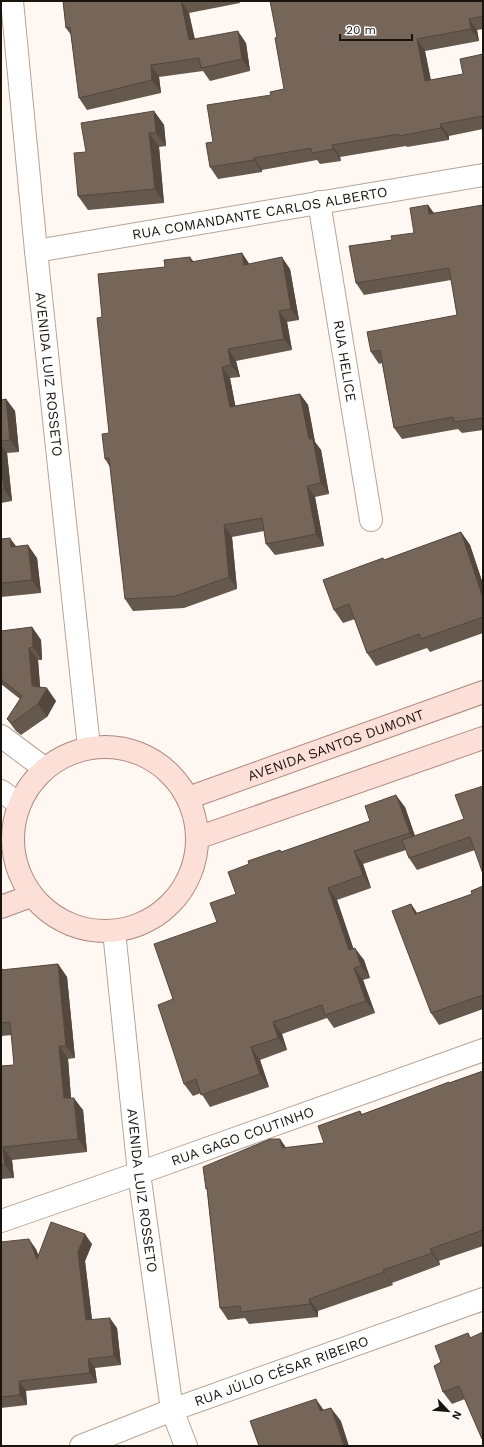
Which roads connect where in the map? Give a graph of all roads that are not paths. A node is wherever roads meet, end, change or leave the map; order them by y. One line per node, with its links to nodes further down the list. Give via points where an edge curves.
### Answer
1 (12, 1): 4 (street, AVENIDA LUIZ ROSSETO)
2 (483, 175): 3 (street, RUA COMANDANTE CARLOS ALBERTO)
3 (319, 202): 4 (street, RUA COMANDANTE CARLOS ALBERTO); 5 (street, RUA HELICE)
4 (36, 251): 9 (street, AVENIDA LUIZ ROSSETO)
5 (371, 520)
6 (483, 692): 12 (main road, AVENIDA SANTOS DUMONT)
7 (1, 736): 10 (street)
8 (483, 738): 13 (main road)
9 (89, 747): 10 (main road); 12 (main road, via 119,746 147,756 171,773)
10 (44, 768): 11 (main road)
11 (10, 797): 14 (main road, via 12,830)
12 (188, 798): 13 (main road, via 195,817)
13 (197, 838): 17 (main road, via 193,865 182,890 163,910 140,924)
14 (8, 861): 15 (main road)
15 (31, 896): 16 (main road); 17 (main road, via 54,917 83,929)
16 (1, 907)
17 (114, 931): 19 (street, AVENIDA LUIZ ROSSETO)
18 (483, 1050): 19 (street, RUA GAGO COUTINHO)
19 (139, 1173): 20 (street, RUA GAGO COUTINHO); 22 (street, AVENIDA LUIZ ROSSETO)
20 (1, 1220)
21 (483, 1299): 22 (street, RUA JÚLIO CÉSAR RIBEIRO)
22 (172, 1410): 23 (street, RUA JÚLIO CÉSAR RIBEIRO); 24 (street, AVENIDA LUIZ ROSSETO)
23 (81, 1446)
24 (186, 1446)

